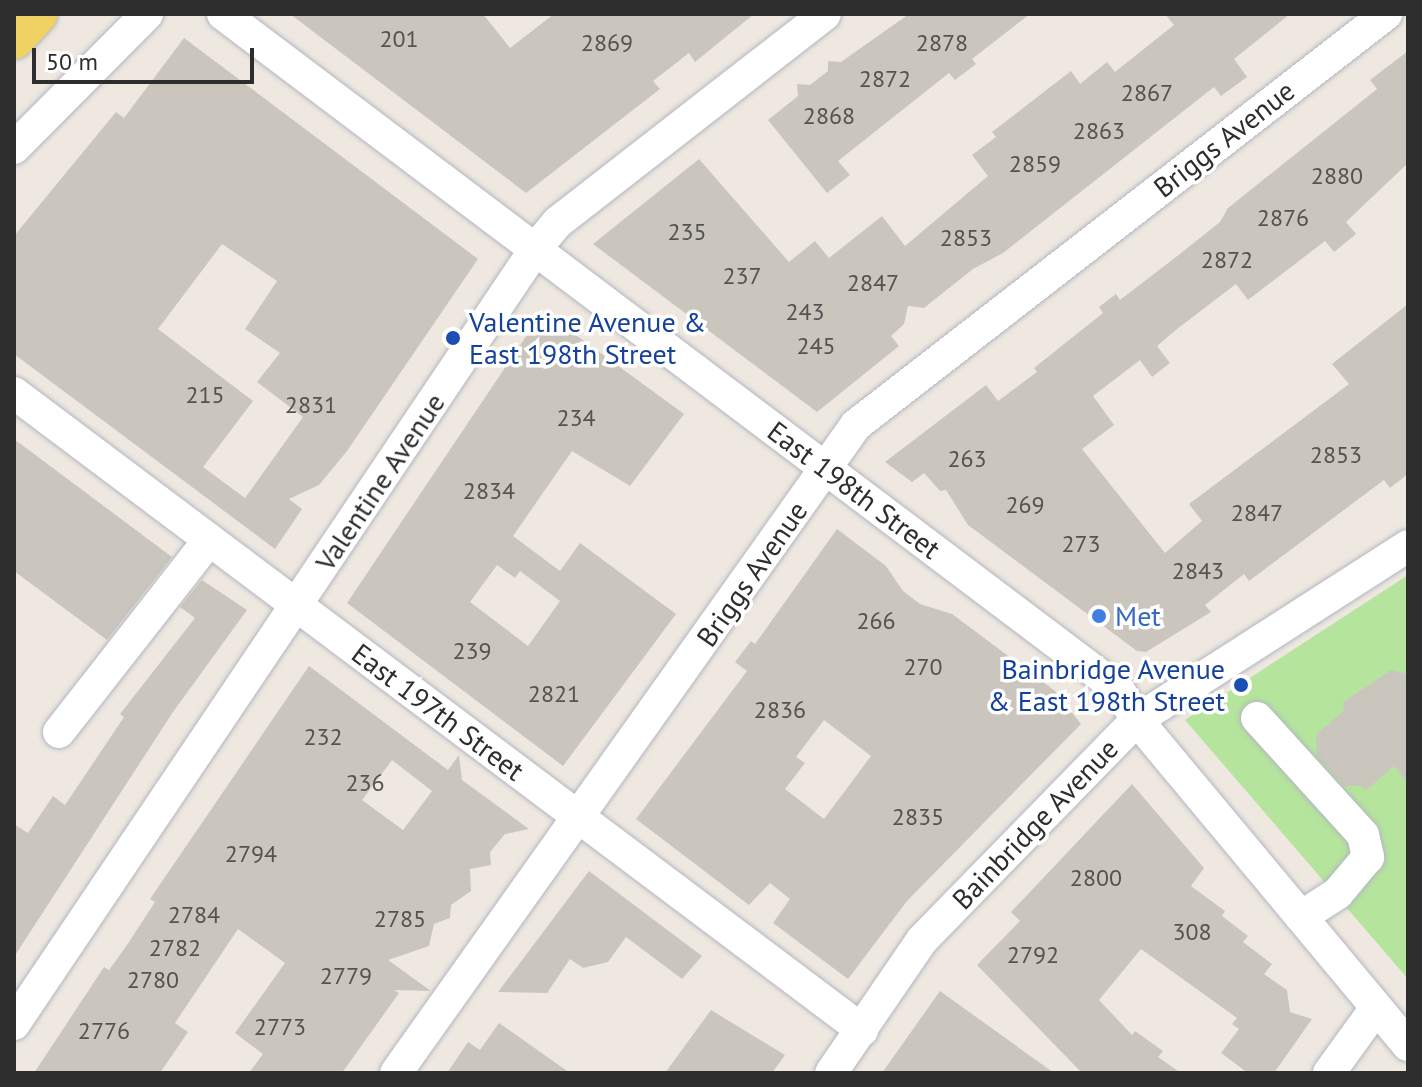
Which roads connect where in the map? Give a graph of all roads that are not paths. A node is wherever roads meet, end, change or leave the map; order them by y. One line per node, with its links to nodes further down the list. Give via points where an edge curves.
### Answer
1 (37, 14): 6 (main road)
2 (147, 14): 7 (street)
3 (223, 14): 8 (street, East 198th Street)
4 (825, 14): 8 (street, Valentine Avenue, via 558,222)
5 (1386, 14): 10 (street, Briggs Avenue, via 856,425)
6 (14, 39)
7 (14, 148)
8 (536, 248): 10 (street, East 198th Street); 13 (street, Valentine Avenue)
9 (14, 393): 11 (street, East 197th Street)
10 (827, 470): 15 (street, East 198th Street, via 1118,689); 17 (street, Briggs Avenue)
11 (208, 541): 13 (street, East 197th Street); 16 (street)
12 (1408, 546): 15 (street, Bainbridge Avenue)
13 (297, 607): 17 (street, East 197th Street); 19 (street, Valentine Avenue)
14 (1257, 718): 18 (street, via 1363,835 1368,857 1338,893)
15 (1137, 720): 18 (street, East 198th Street); 21 (street, Bainbridge Avenue, via 922,940)
16 (59, 732)
17 (579, 818): 21 (street, East 197th Street); 23 (street, Briggs Avenue)
18 (1301, 917): 20 (street, East 198th Street)
19 (19, 1006)
20 (1376, 1008): 22 (street, East 198th Street); 25 (street)
21 (862, 1030): 24 (street, Bainbridge Avenue)
22 (1408, 1045)
23 (396, 1073)
24 (831, 1073)
25 (1329, 1073)

